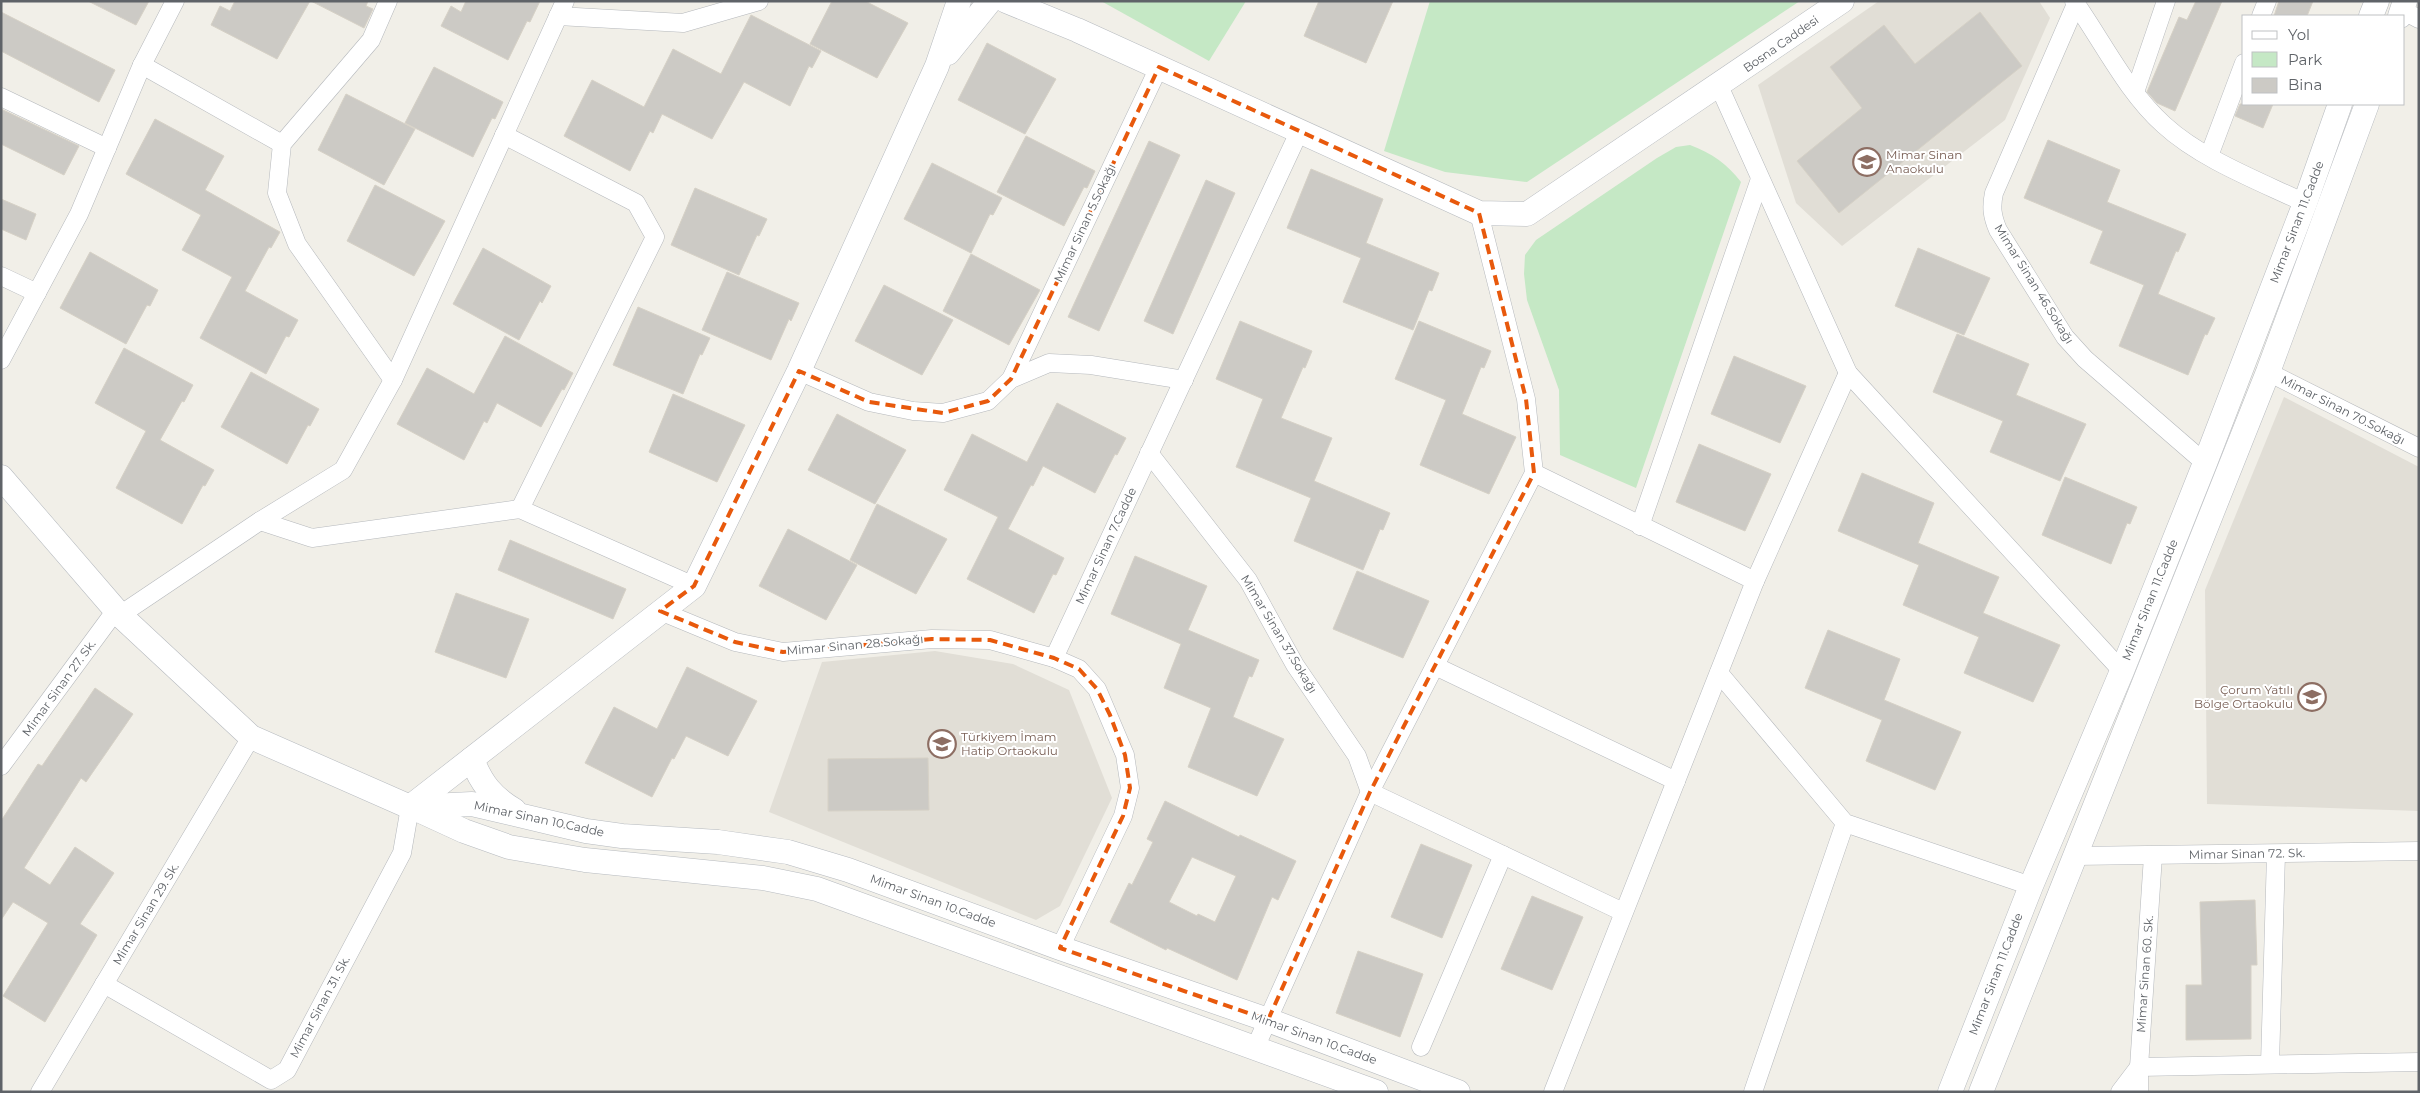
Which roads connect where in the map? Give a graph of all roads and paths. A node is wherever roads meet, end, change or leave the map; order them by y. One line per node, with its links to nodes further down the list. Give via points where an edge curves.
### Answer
1 (175, 1): 17 (street)
2 (388, 1): 28 (street, via 371,40)
3 (759, 1): 13 (street, via 683,23)
4 (959, 1): 18 (street)
5 (990, 1): 18 (street)
6 (1006, 1): 16 (street)
7 (1047, 1): 16 (street)
8 (1842, 1): 21 (street, Bosna Caddesi)
9 (2166, 1): 22 (street)
10 (2267, 1): 14 (street)
11 (2377, 1): 15 (street)
12 (2075, 2): 22 (street); 45 (street, Mimar Sinan 46.Sokağı, via 1994,193 1992,216 2064,337)
13 (562, 9): 27 (street)
14 (2261, 15)
15 (2371, 15)
16 (1077, 30): 19 (street)
17 (142, 65): 28 (street); 29 (street)
18 (937, 66): 37 (street)
19 (1159, 67): 26 (street); 40 (street, Mimar Sinan 5.Sokağı)
20 (2242, 68): 30 (street)
21 (1720, 86): 31 (street); 33 (street, Bosna Caddesi, via 1527,214)
22 (2135, 92): 30 (street, via 2164,126)
23 (1, 97): 29 (street)
24 (2340, 105): 32 (street, Mimar Sinan 11.Cadde)
25 (2367, 105): 38 (street, Mimar Sinan 11.Cadde)
26 (1300, 130): 33 (street); 42 (street, Mimar Sinan 7.Cadde)
27 (504, 135): 41 (street); 48 (street, via 636,203 655,237)
28 (282, 144): 41 (street, via 277,193 297,244)
29 (107, 148): 35 (street, via 79,214)
30 (2209, 156): 32 (street)
31 (1760, 179): 39 (street); 50 (street)
32 (2304, 203): 45 (street, Mimar Sinan 11.Cadde)
33 (1480, 213): 46 (street, via 1526,399)
34 (1, 276): 35 (street)
35 (37, 293): 36 (street)
36 (1, 360)
37 (800, 371): 40 (street, via 869,402 943,413 988,401); 52 (street)
38 (2268, 372): 43 (street, Mimar Sinan 70.Sokağı); 70 (street, Mimar Sinan 11.Cadde)
39 (1848, 373): 51 (street); 57 (street)
40 (1012, 379): 42 (street, via 1049,363 1091,365)
41 (393, 380): 49 (street, via 343,470)
42 (1184, 380): 44 (street, Mimar Sinan 7.Cadde)
43 (2419, 448)
44 (1149, 454): 55 (street, Mimar Sinan 7.Cadde); 63 (street, Mimar Sinan 37.Sokağı, via 1248,580 1295,665 1357,756)
45 (2204, 463): 57 (street, Mimar Sinan 11.Cadde)
46 (1534, 474): 50 (street); 56 (street)
47 (1, 476): 54 (street)
48 (520, 509): 49 (street, via 312,538); 52 (street)
49 (260, 522): 54 (street)
50 (1640, 526): 51 (street)
51 (1755, 582): 58 (street)
52 (694, 586): 53 (street)
53 (660, 610): 55 (street, Mimar Sinan 28.Sokağı, via 735,642 783,652 942,639 990,640); 60 (street)
54 (119, 613): 59 (street); 61 (street, Mimar Sinan 27. Sk.)
55 (1054, 658): 74 (street, via 1078,669 1097,689 1125,755 1130,788 1123,816)
56 (1435, 666): 62 (street); 63 (street)
57 (2122, 671): 72 (street, Mimar Sinan 11.Cadde)
58 (1719, 673): 62 (street); 66 (street)
59 (251, 737): 64 (street); 75 (street, Mimar Sinan 29. Sk.)
60 (472, 759): 64 (street); 65 (street, via 485,787 498,801)
61 (1, 766)
62 (1676, 781): 73 (street)
63 (1370, 792): 69 (street); 76 (street)
64 (410, 807): 65 (street, Mimar Sinan 10.Cadde, via 472,804); 75 (street, Mimar Sinan 31. Sk., via 402,853 287,1070 271,1080); 77 (street, via 509,847 585,860 763,878 817,889 1052,976)
65 (526, 818): 74 (street, Mimar Sinan 10.Cadde, via 622,836 718,842 788,852 848,870)
66 (1845, 823): 72 (street); 86 (street)
67 (2419, 851): 68 (street, Mimar Sinan 72. Sk.)
68 (2276, 854): 71 (street, Mimar Sinan 72. Sk.); 80 (street)
69 (1503, 855): 73 (street); 78 (street)
70 (2075, 856): 71 (street, Mimar Sinan 72. Sk.); 88 (street, Mimar Sinan 11.Cadde)
71 (2153, 856): 81 (street, Mimar Sinan 60. Sk.)
72 (2031, 886): 87 (street, Mimar Sinan 11.Cadde)
73 (1623, 912): 85 (street)
74 (1060, 948): 76 (street, Mimar Sinan 10.Cadde)
75 (104, 984): 82 (street, Mimar Sinan 29. Sk.)
76 (1268, 1020): 77 (street); 84 (street, Mimar Sinan 10.Cadde)
77 (1256, 1046): 83 (street)
78 (1421, 1046)
79 (2419, 1062): 80 (street)
80 (2270, 1064): 81 (street)
81 (2139, 1067): 89 (street); 90 (street, Mimar Sinan 60. Sk.)
82 (40, 1092)
83 (1376, 1092)
84 (1458, 1092)
85 (1553, 1092)
86 (1752, 1092)
87 (1950, 1092)
88 (1981, 1092)
89 (2120, 1092)
90 (2139, 1092)

